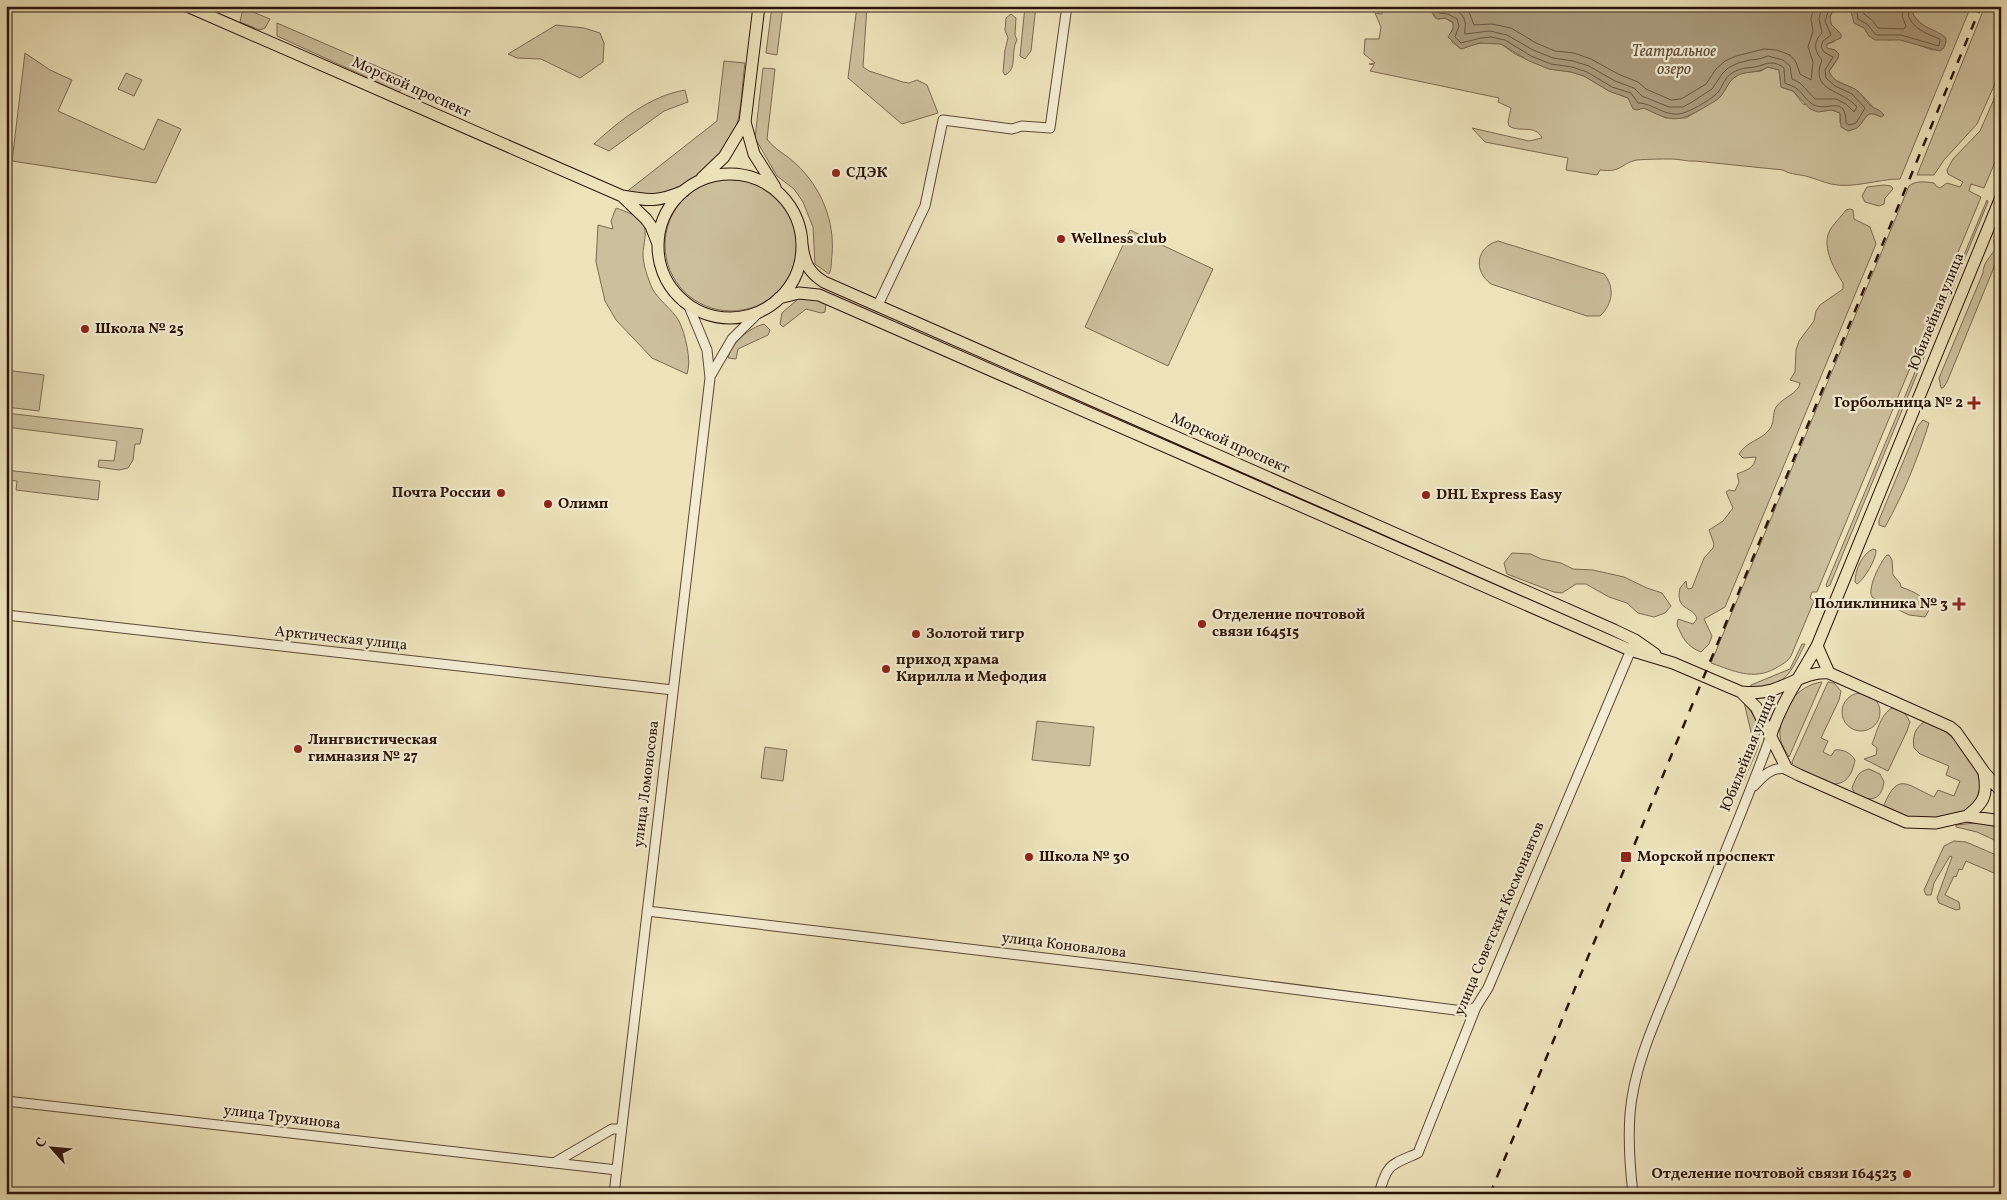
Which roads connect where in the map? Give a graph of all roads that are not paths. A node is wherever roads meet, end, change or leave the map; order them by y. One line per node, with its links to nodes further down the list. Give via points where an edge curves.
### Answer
1 (187, 6): 8 (main road, Морской проспект)
2 (759, 6): 4 (main road)
3 (1067, 6): 14 (street, via 1050,128 1022,126 1012,129 943,120 925,206)
4 (745, 122): 5 (main road, via 724,157); 7 (main road, via 754,154)
5 (696, 182): 6 (main road); 7 (main road, via 717,175 739,175 764,183)
6 (684, 191): 8 (main road, via 659,200); 10 (main road, via 666,214)
7 (780, 194): 11 (main road, via 796,216)
8 (622, 196): 10 (main road, via 646,219)
9 (2001, 197): 24 (main road, Юбилейная улица)
10 (658, 244): 13 (main road, via 665,276)
11 (802, 244): 12 (main road, via 798,271); 14 (main road, Морской проспект, via 806,265 814,275)
12 (779, 298): 15 (main road); 16 (main road, Морской проспект, via 799,293 815,294)
13 (688, 304): 15 (main road, via 720,317 740,317); 17 (street, via 707,350)
14 (878, 305): 16 (main road); 18 (main road, Морской проспект)
15 (759, 312): 17 (street, via 732,339)
16 (872, 318): 19 (main road, Морской проспект)
17 (710, 378): 27 (street, улица Ломоносова)
18 (1173, 436): 19 (main road); 20 (main road, Морской проспект)
19 (1168, 447): 21 (main road, Морской проспект)
20 (1245, 466): 21 (main road); 23 (main road, Морской проспект)
21 (1241, 479): 23 (main road, Морской проспект)
22 (6, 615): 27 (street, Арктическая улица)
23 (1632, 645): 28 (main road, Морской проспект); 37 (street, улица Советских Космонавтов, via 1488,988)
24 (1817, 646): 25 (main road); 26 (main road, Юбилейная улица)
25 (1829, 673): 26 (main road, Морской проспект, via 1820,672); 31 (main road, via 1950,727)
26 (1799, 679): 28 (main road, Морской проспект, via 1764,692); 29 (main road, Юбилейная улица, via 1787,695)
27 (673, 690): 36 (street, улица Ломоносова)
28 (1741, 692): 29 (main road, Морской проспект, via 1756,707)
29 (1770, 738): 30 (main road, Морской проспект); 32 (street, Юбилейная улица)
30 (1786, 769): 32 (street, via 1767,773); 34 (main road, via 1906,822 1936,823)
31 (1984, 772): 33 (main road); 34 (main road, via 1987,786 1983,801)
32 (1752, 788): 44 (street, Юбилейная улица, via 1647,1042 1630,1114)
33 (2001, 791)
34 (1967, 816): 35 (main road)
35 (2001, 821)
36 (647, 911): 37 (street, улица Коновалова, via 1456,1010); 39 (street, улица Ломоносова)
37 (1476, 1007): 43 (street, улица Советских Космонавтов, via 1418,1153 1390,1165)
38 (6, 1101): 40 (street, улица Трухинова)
39 (621, 1129): 40 (street, via 612,1129); 41 (street, улица Ломоносова)
40 (554, 1163): 41 (street, улица Трухинова)
41 (617, 1170): 42 (street, улица Ломоносова)
42 (614, 1194)
43 (1378, 1194)
44 (1633, 1194)

